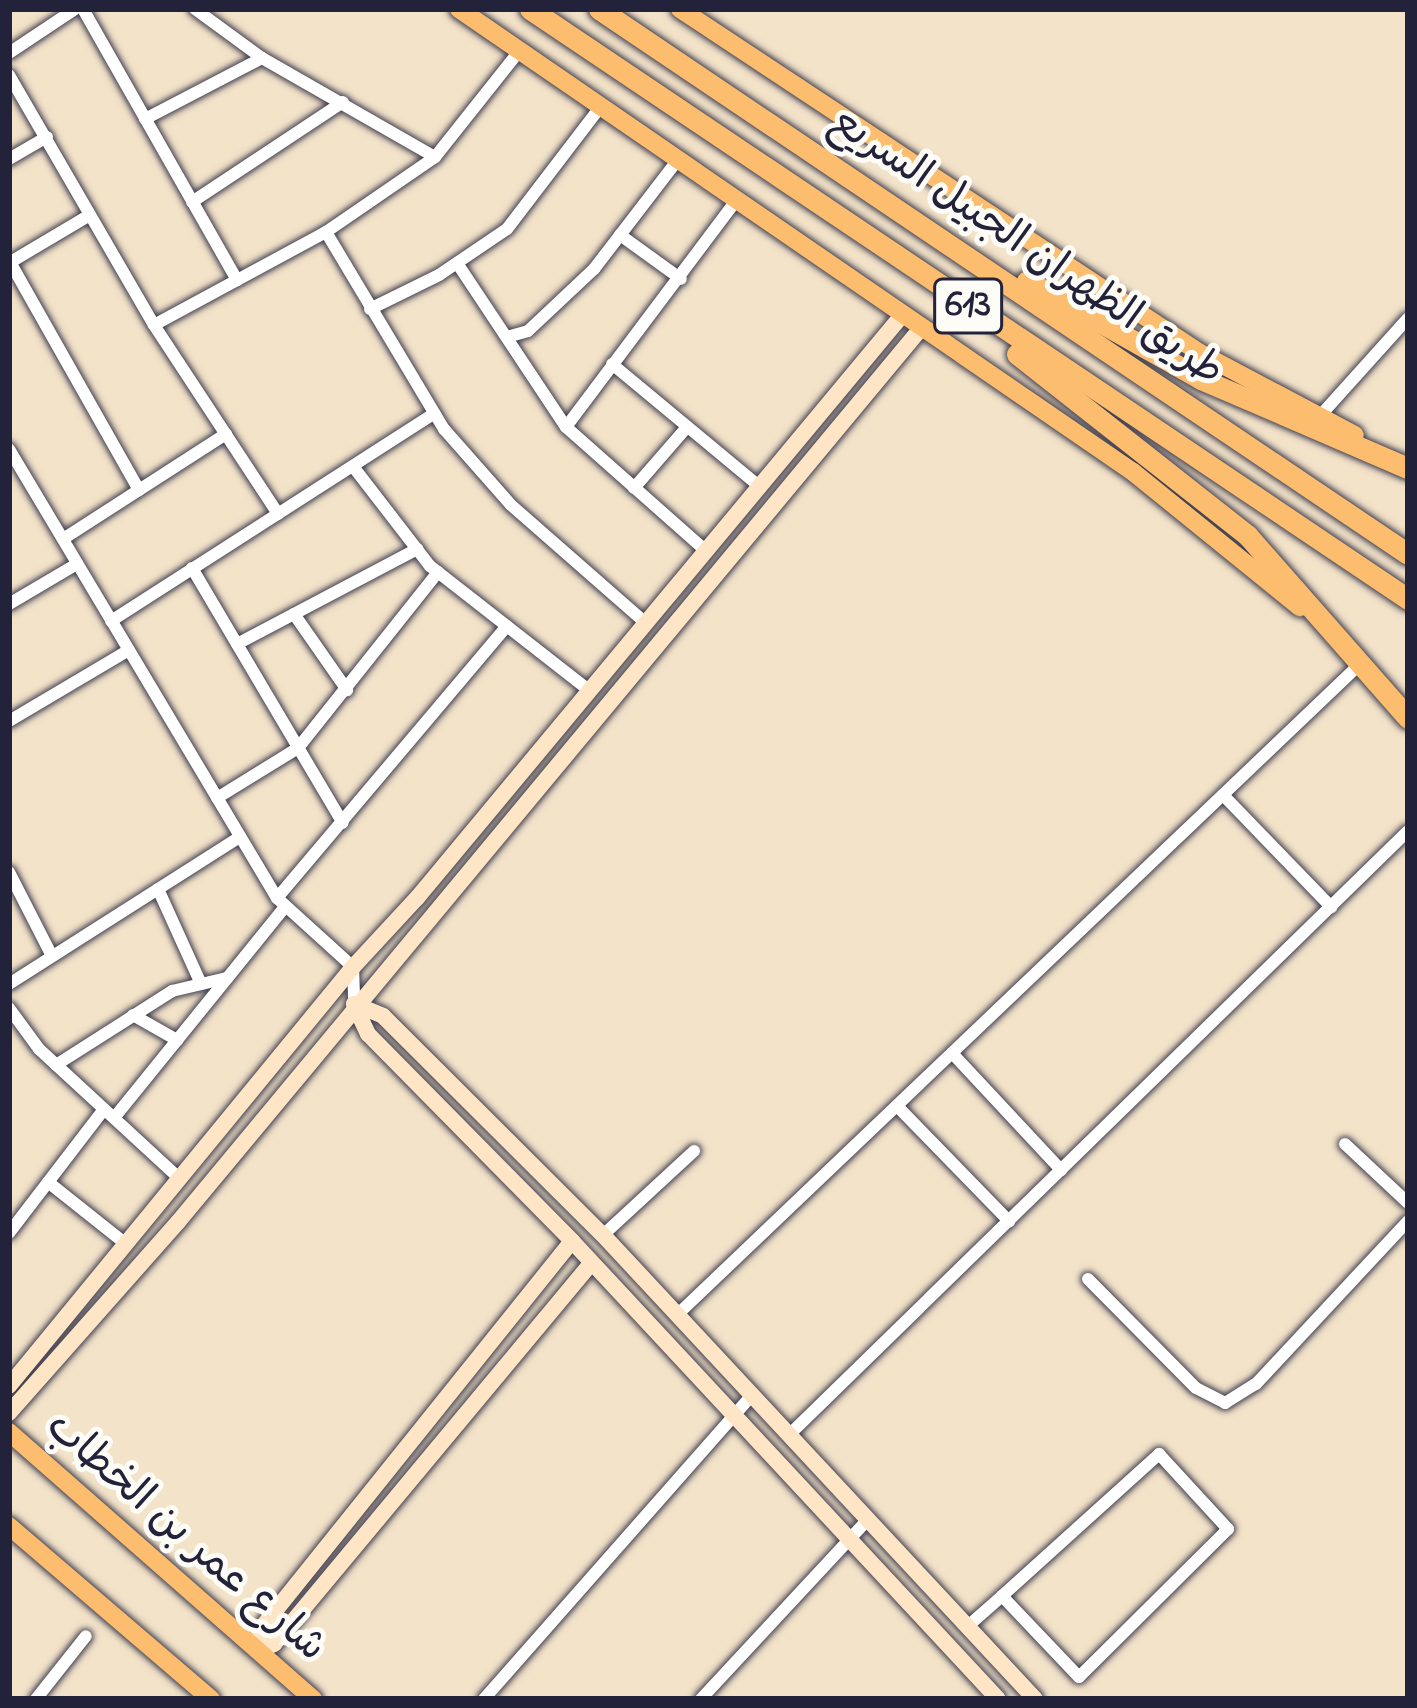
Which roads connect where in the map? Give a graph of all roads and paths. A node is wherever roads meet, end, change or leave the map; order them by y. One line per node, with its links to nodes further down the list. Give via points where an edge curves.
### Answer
1 (79, 9): 8 (street); 13 (street)
2 (195, 9): 9 (street)
3 (458, 9): 7 (main road)
4 (530, 9): 21 (highway, طريق الظهران الجبيل السريع / 613)
5 (602, 9): 24 (highway, طريق الظهران الجبيل السريع / 613)
6 (680, 9): 37 (main road, 613, via 1200,353)
7 (520, 49): 12 (main road); 15 (street)
8 (9, 53)
9 (262, 58): 11 (street); 13 (street)
10 (9, 75): 14 (street)
11 (344, 102): 15 (street); 18 (street)
12 (601, 106): 17 (main road); 26 (street, via 507,230)
13 (146, 119): 18 (street)
14 (47, 137): 16 (street); 20 (street)
15 (435, 157): 22 (street)
16 (9, 160)
17 (677, 160): 19 (main road); 23 (street)
18 (192, 202): 28 (street)
19 (735, 202): 27 (street); 30 (main road)
20 (88, 217): 25 (street); 32 (street)
21 (850, 226): 57 (highway, طريق الظهران الجبيل السريع / 613); 68 (highway, via 1248,536)
22 (326, 232): 28 (street); 29 (street)
23 (620, 235): 27 (street); 34 (street, via 528,331)
24 (940, 236): 44 (highway, via 1201,379); 53 (highway, طريق الظهران الجبيل السريع / 613)
25 (10, 263): 48 (street)
26 (458, 263): 29 (street); 34 (street)
27 (681, 279): 35 (street)
28 (237, 280): 32 (street)
29 (370, 309): 36 (street)
30 (904, 314): 33 (main road); 42 (street)
31 (1408, 318): 37 (street)
32 (154, 326): 40 (street)
33 (922, 327): 43 (street); 65 (main road, via 1199,522)
34 (506, 337): 38 (street)
35 (612, 364): 38 (street); 39 (street)
36 (434, 414): 45 (street); 61 (street, via 511,505)
37 (1319, 417): 44 (main road, 613)
38 (566, 427): 47 (street)
39 (687, 427): 46 (street); 47 (street)
40 (226, 434): 48 (street); 49 (street)
41 (9, 449): 50 (street)
42 (790, 450): 43 (street); 46 (street)
43 (807, 463): 85 (street)
44 (1408, 465)
45 (355, 469): 49 (street); 51 (street)
46 (759, 487): 52 (street)
47 (634, 488): 52 (street)
48 (139, 490): 50 (street)
49 (278, 514): 55 (street)
50 (63, 539): 54 (street)
51 (417, 549): 56 (street); 59 (street)
52 (706, 551): 61 (street)
53 (1408, 554)
54 (77, 564): 58 (street); 60 (street)
55 (192, 568): 60 (street); 63 (street)
56 (439, 572): 62 (street); 66 (street)
57 (1408, 599)
58 (9, 604)
59 (294, 614): 63 (street); 66 (street)
60 (111, 621): 64 (street)
61 (646, 623): 67 (street)
62 (507, 626): 67 (street); 73 (street)
63 (237, 644): 70 (street)
64 (129, 650): 69 (street); 72 (street)
65 (1358, 666): 68 (main road); 71 (street)
66 (347, 690): 70 (street)
67 (590, 691): 81 (street)
68 (1408, 718)
69 (9, 721)
70 (298, 748): 72 (street); 73 (street)
71 (1223, 795): 79 (street); 89 (street)
72 (217, 798): 75 (street)
73 (344, 823): 78 (street)
74 (1408, 831): 79 (street)
75 (240, 837): 77 (street); 78 (street)
76 (9, 872): 80 (street)
77 (158, 890): 80 (street); 84 (street)
78 (281, 903): 81 (street); 82 (street)
79 (1330, 907): 95 (street)
80 (52, 956): 83 (street)
81 (353, 967): 85 (street); 96 (street)
82 (228, 977): 84 (street); 88 (street)
83 (9, 984)
84 (201, 984): 87 (street, via 172,991)
85 (355, 1004): 102 (street, via 383,1016); 103 (street, via 368,1034); 110 (street)
86 (9, 1008): 90 (street)
87 (133, 1016): 88 (street); 90 (street)
88 (177, 1040): 92 (street)
89 (952, 1053): 91 (street); 95 (street)
90 (56, 1065): 92 (street)
91 (897, 1106): 99 (street); 107 (street)
92 (109, 1114): 96 (street); 97 (street)
93 (1345, 1144): 98 (street)
94 (694, 1151): 102 (street)
95 (1061, 1170): 99 (street)
96 (180, 1179): 104 (street)
97 (48, 1181): 101 (street); 104 (street)
98 (1408, 1203)
99 (1009, 1221): 113 (street)
100 (1408, 1221): 106 (street, via 1256,1384 1225,1402 1196,1388)
101 (9, 1233)
102 (603, 1235): 107 (street)
103 (572, 1241): 105 (street); 120 (street, via 259,1631)
104 (126, 1244): 108 (street)
105 (592, 1263): 111 (street); 120 (street, via 274,1643)
106 (1088, 1279)
107 (678, 1314): 109 (street)
108 (9, 1386)
109 (752, 1394): 111 (street); 113 (street)
110 (9, 1413)
111 (734, 1416): 116 (street); 124 (street)
112 (9, 1432): 120 (main road, شارع عمر بن الخطاب)
113 (790, 1434): 114 (street)
114 (869, 1518): 116 (street); 118 (street)
115 (9, 1526): 122 (main road)
116 (849, 1539): 125 (street); 126 (street)
117 (1002, 1596): 117 (street, via 1160,1454 1228,1529 1078,1677); 118 (street)
118 (968, 1626): 127 (street)
119 (86, 1636): 121 (street)
120 (259, 1651): 123 (main road, شارع عمر بن الخطاب)
121 (36, 1699)
122 (212, 1699)
123 (313, 1699)
124 (484, 1699)
125 (701, 1699)
126 (998, 1699)
127 (1035, 1699)

